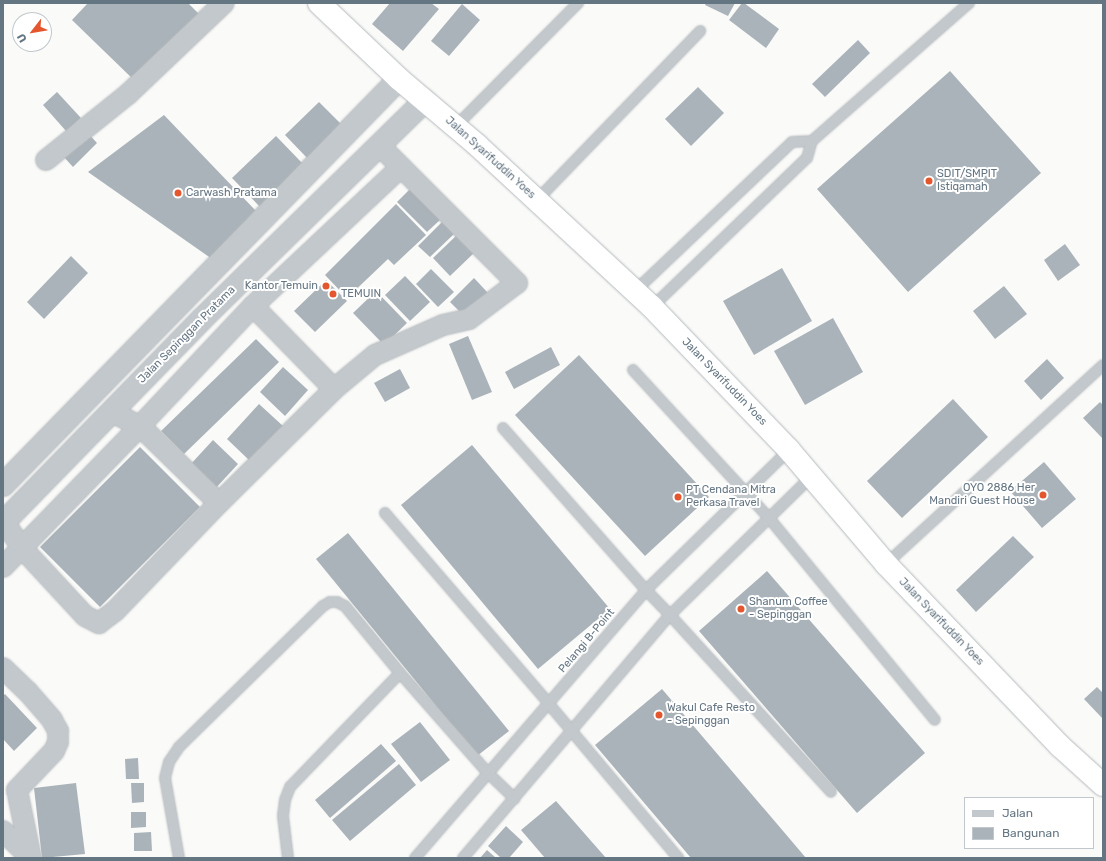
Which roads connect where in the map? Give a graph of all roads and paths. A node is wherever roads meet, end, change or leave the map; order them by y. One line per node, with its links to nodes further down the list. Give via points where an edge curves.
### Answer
1 (224, 3): 11 (street, via 128,94)
2 (578, 3): 8 (lane)
3 (969, 3): 9 (lane)
4 (328, 6): 6 (highway, Jalan Syarifuddin Yoes)
5 (700, 32): 13 (lane)
6 (399, 79): 7 (highway, Jalan Syarifuddin Yoes); 14 (street)
7 (425, 101): 8 (highway, Jalan Syarifuddin Yoes); 10 (street, Jalan Sepinggan Pratama)
8 (455, 127): 13 (highway, Jalan Syarifuddin Yoes)
9 (812, 141): 16 (lane, via 792,142); 18 (lane, via 807,158)
10 (379, 145): 12 (street); 15 (street, Jalan Sepinggan Pratama)
11 (46, 160)
12 (401, 167): 17 (street); 21 (street, via 517,283 469,319 443,325 375,355)
13 (537, 200): 16 (highway, Jalan Syarifuddin Yoes)
14 (262, 218): 15 (street); 22 (street)
15 (283, 240): 23 (street, Jalan Sepinggan Pratama)
16 (635, 291): 18 (highway, Jalan Syarifuddin Yoes)
17 (252, 306): 21 (street); 24 (street)
18 (652, 307): 26 (highway, Jalan Syarifuddin Yoes)
19 (1103, 365): 35 (lane)
20 (633, 370): 29 (lane)
21 (334, 389): 30 (street)
22 (91, 393): 23 (street); 28 (street)
23 (112, 412): 24 (street); 33 (street, Jalan Sepinggan Pratama)
24 (140, 426): 30 (street); 34 (street)
25 (503, 428): 37 (lane)
26 (789, 450): 27 (highway, Jalan Syarifuddin Yoes); 29 (lane, Pelangi B-Point)
27 (811, 477): 32 (lane); 35 (highway, Jalan Syarifuddin Yoes)
28 (3, 485)
29 (747, 492): 32 (lane); 37 (lane, Pelangi B-Point)
30 (219, 503): 34 (street, via 115,611 100,623 85,616)
31 (385, 513): 41 (lane)
32 (769, 518): 38 (lane); 42 (lane)
33 (3, 522): 34 (street)
34 (23, 549): 36 (street)
35 (886, 564): 45 (highway, Jalan Syarifuddin Yoes, via 1060,746)
36 (3, 567)
37 (646, 590): 38 (lane); 41 (lane, Pelangi B-Point)
38 (670, 615): 43 (lane); 46 (lane)
39 (3, 668): 47 (street, via 28,692 58,731 58,742 48,760)
40 (400, 673): 44 (lane); 51 (lane, via 345,606 337,602 323,606 179,747 169,762 165,778); 52 (lane, via 290,787 283,816)
41 (549, 704): 43 (lane); 44 (lane, Pelangi B-Point)
42 (935, 720)
43 (572, 731): 48 (lane); 55 (lane)
44 (488, 773): 48 (lane); 53 (lane, Pelangi B-Point)
45 (1103, 786)
46 (831, 792)
47 (10, 797): 50 (street)
48 (515, 799): 54 (lane)
49 (3, 831): 50 (street)
50 (30, 858)
51 (179, 858)
52 (288, 858)
53 (416, 858)
54 (463, 858)
55 (678, 858)

